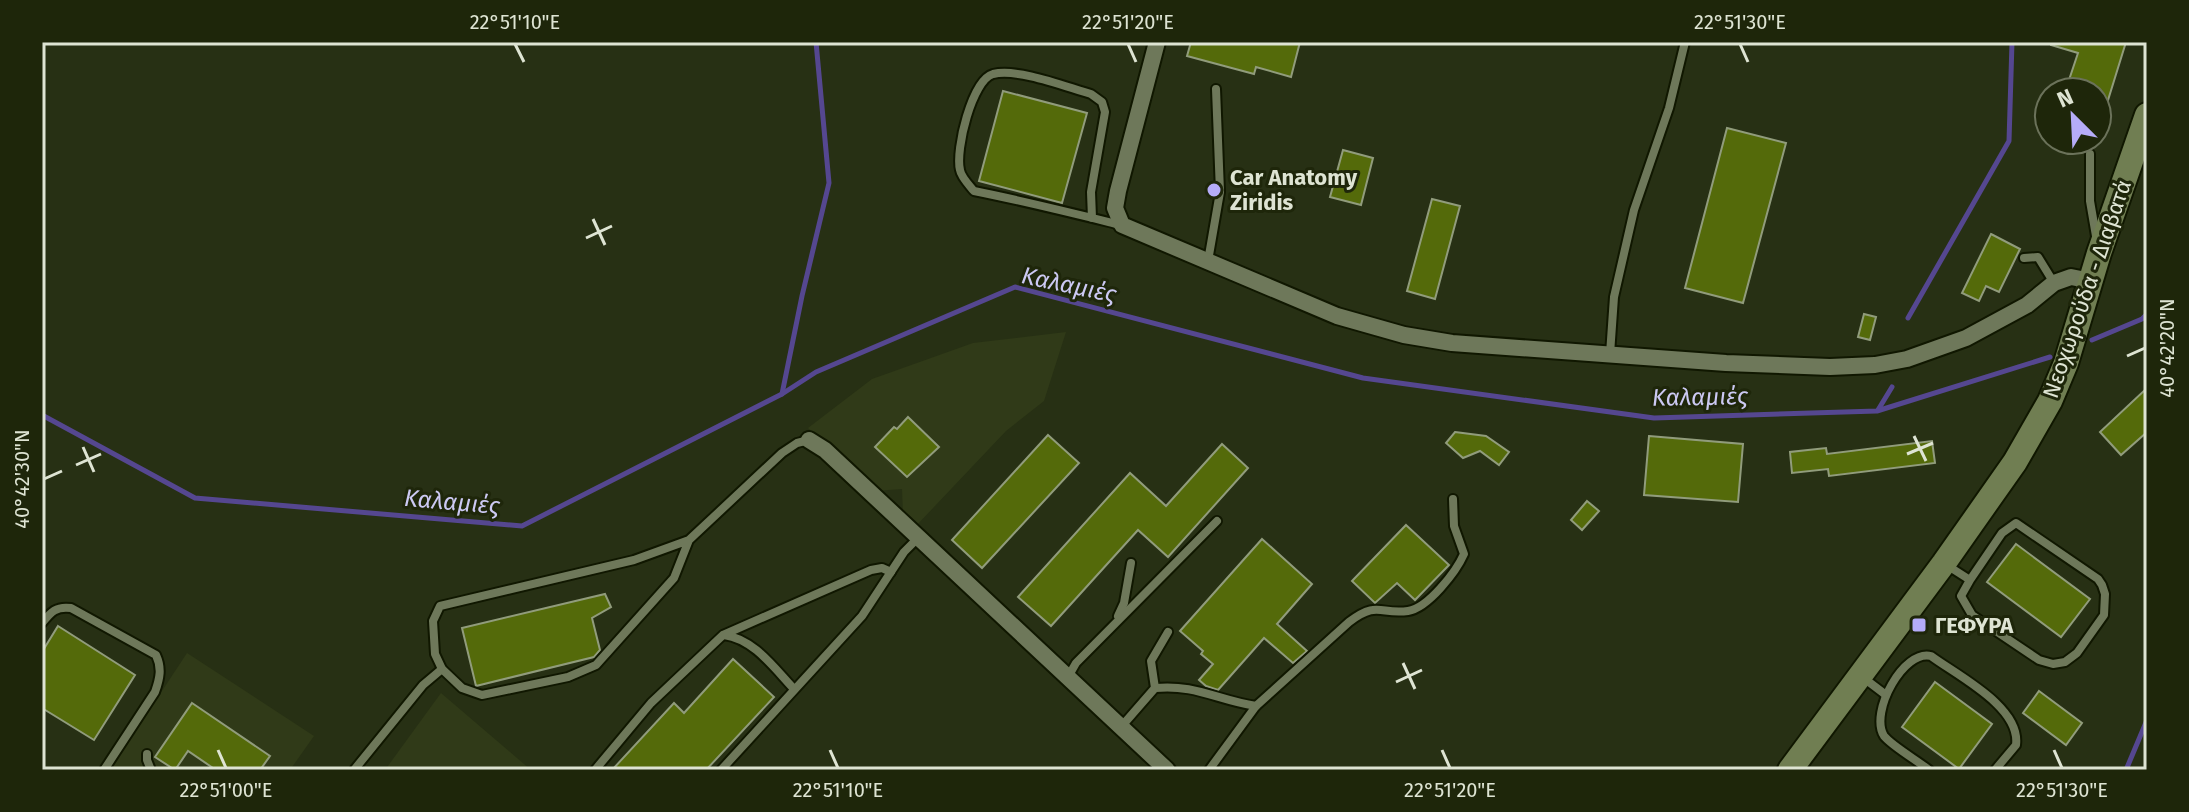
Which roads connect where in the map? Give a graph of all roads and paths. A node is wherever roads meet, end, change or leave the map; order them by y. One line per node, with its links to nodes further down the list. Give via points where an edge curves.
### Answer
1 (1157, 42): 7 (street, via 1118,191 1115,208)
2 (1685, 42): 13 (lane, via 1634,210 1612,308)
3 (1216, 89): 10 (lane, via 1220,192)
4 (2147, 115): 8 (street, Νεοχωρούδα - Διαβατά)
5 (2090, 156): 8 (lane, via 2090,201)
6 (1092, 218): 6 (lane, via 974,191 960,173 959,149 970,107 991,74 1012,73 1091,94 1102,102); 7 (lane)
7 (1122, 225): 10 (street)
8 (2099, 253): 11 (street, Νεοχωρούδα - Διαβατά)
9 (2024, 258): 12 (lane, via 2038,257)
10 (1207, 262): 13 (street, via 1337,316 1404,335)
11 (2091, 281): 12 (street, via 2071,277); 20 (street, Νεοχωρούδα - Διαβατά, via 2050,401 2015,462)
12 (2054, 283): 13 (street, via 2027,305 1966,338 1875,365)
13 (1610, 354)
14 (809, 440): 17 (street); 18 (lane, via 782,453)
15 (1453, 499): 33 (lane, via 1454,526 1464,554 1448,579 1423,605 1409,611 1363,611)
16 (1217, 521): 24 (lane)
17 (917, 539): 21 (lane); 29 (street)
18 (689, 540): 27 (lane, via 634,560 440,606 433,637); 27 (lane, via 674,578 596,665 568,677 482,695 462,688)
19 (1131, 563): 24 (lane)
20 (1944, 563): 22 (lane); 28 (street, Νεοχωρούδα - Διαβατά)
21 (891, 572): 26 (lane, via 871,570); 31 (lane, via 862,616)
22 (1970, 580): 22 (lane, via 1961,596 1972,615 2053,664 2077,653 2104,615 2105,594 2098,579 2016,523 2002,533)
23 (42, 623): 36 (lane, via 52,610 71,608 156,655 160,664 155,692)
24 (1114, 624): 29 (lane)
25 (1168, 632): 30 (lane, via 1151,661)
26 (723, 635): 31 (lane, via 737,637 760,652); 39 (lane, via 651,703)
27 (442, 669): 38 (lane)
28 (1861, 676): 32 (lane); 43 (street, Νεοχωρούδα - Διαβατά)
29 (1068, 678): 34 (street)
30 (1155, 688): 33 (lane, via 1189,687); 34 (lane)
31 (794, 689): 40 (lane)
32 (1886, 695): 44 (lane, via 1880,711 1885,736); 45 (lane, via 1915,657 1931,656 2011,718 2016,745)
33 (1256, 706): 42 (lane)
34 (1121, 727): 41 (street)
35 (147, 754): 37 (lane)
36 (104, 770)
37 (151, 770)
38 (354, 770)
39 (595, 770)
40 (721, 770)
41 (1167, 770)
42 (1209, 770)
43 (1790, 770)
44 (1929, 770)
45 (1995, 770)

